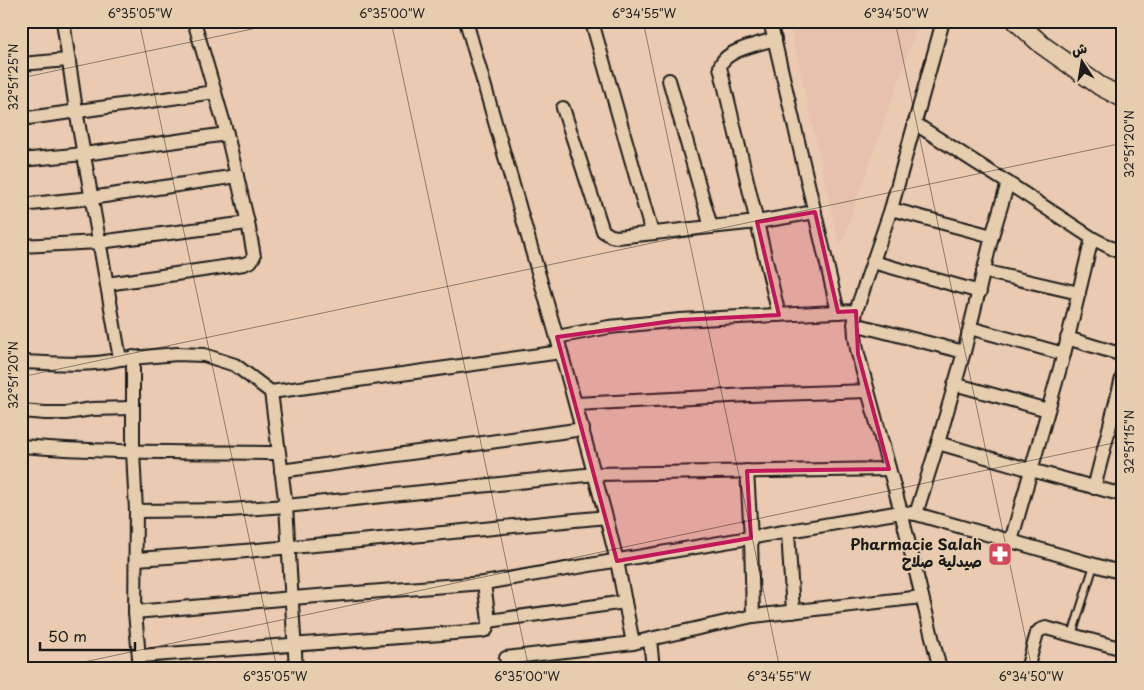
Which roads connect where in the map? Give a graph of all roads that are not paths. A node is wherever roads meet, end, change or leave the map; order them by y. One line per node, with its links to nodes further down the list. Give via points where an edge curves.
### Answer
1 (63, 21): 9 (street)
2 (194, 21): 12 (street)
3 (466, 21): 45 (street)
4 (770, 21): 8 (street)
5 (943, 21): 17 (street)
6 (1016, 21): 13 (main road, via 1042,46)
7 (592, 22): 30 (street)
8 (775, 39): 26 (street); 27 (street, via 733,53 721,62 720,67)
9 (68, 60): 10 (street); 15 (street)
10 (21, 64)
11 (669, 80): 29 (street)
12 (215, 92): 15 (street); 18 (street)
13 (1123, 98)
14 (563, 108): 30 (street, via 603,231 617,237)
15 (76, 110): 16 (street); 19 (street)
16 (21, 119)
17 (914, 123): 22 (street); 25 (street)
18 (227, 134): 19 (street); 21 (street)
19 (84, 154): 20 (street); 23 (street)
20 (21, 160)
21 (237, 176): 23 (street); 28 (street)
22 (1008, 183): 31 (street); 32 (street)
23 (91, 198): 24 (street); 33 (street)
24 (21, 205)
25 (891, 209): 31 (street); 36 (street)
26 (815, 212): 27 (street); 41 (street)
27 (757, 222): 29 (street); 42 (street)
28 (248, 223): 33 (street); 38 (street, via 254,256 251,261)
29 (711, 227): 30 (street)
30 (652, 233)
31 (992, 236): 37 (street)
32 (1092, 238): 35 (street); 40 (street)
33 (99, 242): 34 (street); 38 (street)
34 (21, 246)
35 (1123, 254)
36 (873, 262): 39 (street); 43 (street)
37 (983, 271): 39 (street); 40 (street)
38 (107, 284): 51 (street)
39 (980, 292): 44 (street)
40 (1079, 293): 46 (street)
41 (838, 312): 42 (street); 43 (street)
42 (780, 315): 45 (street, via 609,327)
43 (855, 318): 48 (street); 55 (street, via 855,338)
44 (970, 328): 48 (street); 49 (street)
45 (557, 337): 47 (street)
46 (1067, 338): 49 (street); 50 (street)
47 (561, 352): 56 (street); 57 (street)
48 (964, 352): 54 (street)
49 (1064, 354): 59 (street)
50 (1123, 355)
51 (126, 358): 52 (street, via 92,363); 56 (street, via 204,355 235,366); 58 (street)
52 (21, 362)
53 (1123, 374): 71 (street)
54 (954, 384): 59 (street); 62 (street)
55 (868, 391): 57 (street); 66 (street)
56 (271, 392): 65 (street)
57 (576, 404): 61 (street)
58 (132, 408): 60 (street, via 66,413); 64 (street)
59 (1048, 410): 68 (street)
60 (21, 411)
61 (582, 429): 67 (street); 70 (street)
62 (938, 443): 68 (street); 76 (street)
63 (21, 446): 64 (street)
64 (132, 451): 65 (street); 74 (street)
65 (279, 453): 67 (street)
66 (889, 469): 69 (street); 75 (street)
67 (281, 470): 73 (street)
68 (1031, 470): 71 (street); 80 (street)
69 (747, 471): 70 (street); 79 (street)
70 (595, 474): 73 (street); 77 (street)
71 (1094, 488): 72 (street)
72 (1123, 495)
73 (286, 506): 74 (street); 81 (street)
74 (136, 511): 82 (street)
75 (900, 512): 76 (street); 78 (street); 87 (street)
76 (916, 514): 80 (street)
77 (606, 517): 81 (street); 83 (street)
78 (788, 532): 79 (street); 91 (street)
79 (751, 538): 83 (street); 92 (street)
80 (1011, 541): 84 (street)
81 (289, 548): 82 (street); 88 (street)
82 (136, 559): 90 (street)
83 (616, 561): 86 (street); 89 (street)
84 (1094, 565): 85 (street); 94 (lane)
85 (1123, 574)
86 (484, 583): 88 (street); 93 (street)
87 (922, 597): 91 (street); 103 (street)
88 (292, 598): 90 (street); 97 (street)
89 (625, 602): 93 (street); 96 (street)
90 (135, 612): 100 (street)
91 (793, 612): 92 (street)
92 (753, 616): 95 (street)
93 (490, 621): 97 (street, via 482,632)
94 (1072, 635): 98 (street); 104 (street, via 1046,628 1040,630)
95 (650, 639): 96 (street); 102 (street)
96 (633, 643): 99 (street)
97 (295, 646): 100 (street); 101 (street)
98 (1123, 649)
99 (506, 658)
100 (140, 662)
101 (296, 669)
102 (652, 669)
103 (940, 669)
104 (1027, 669)

